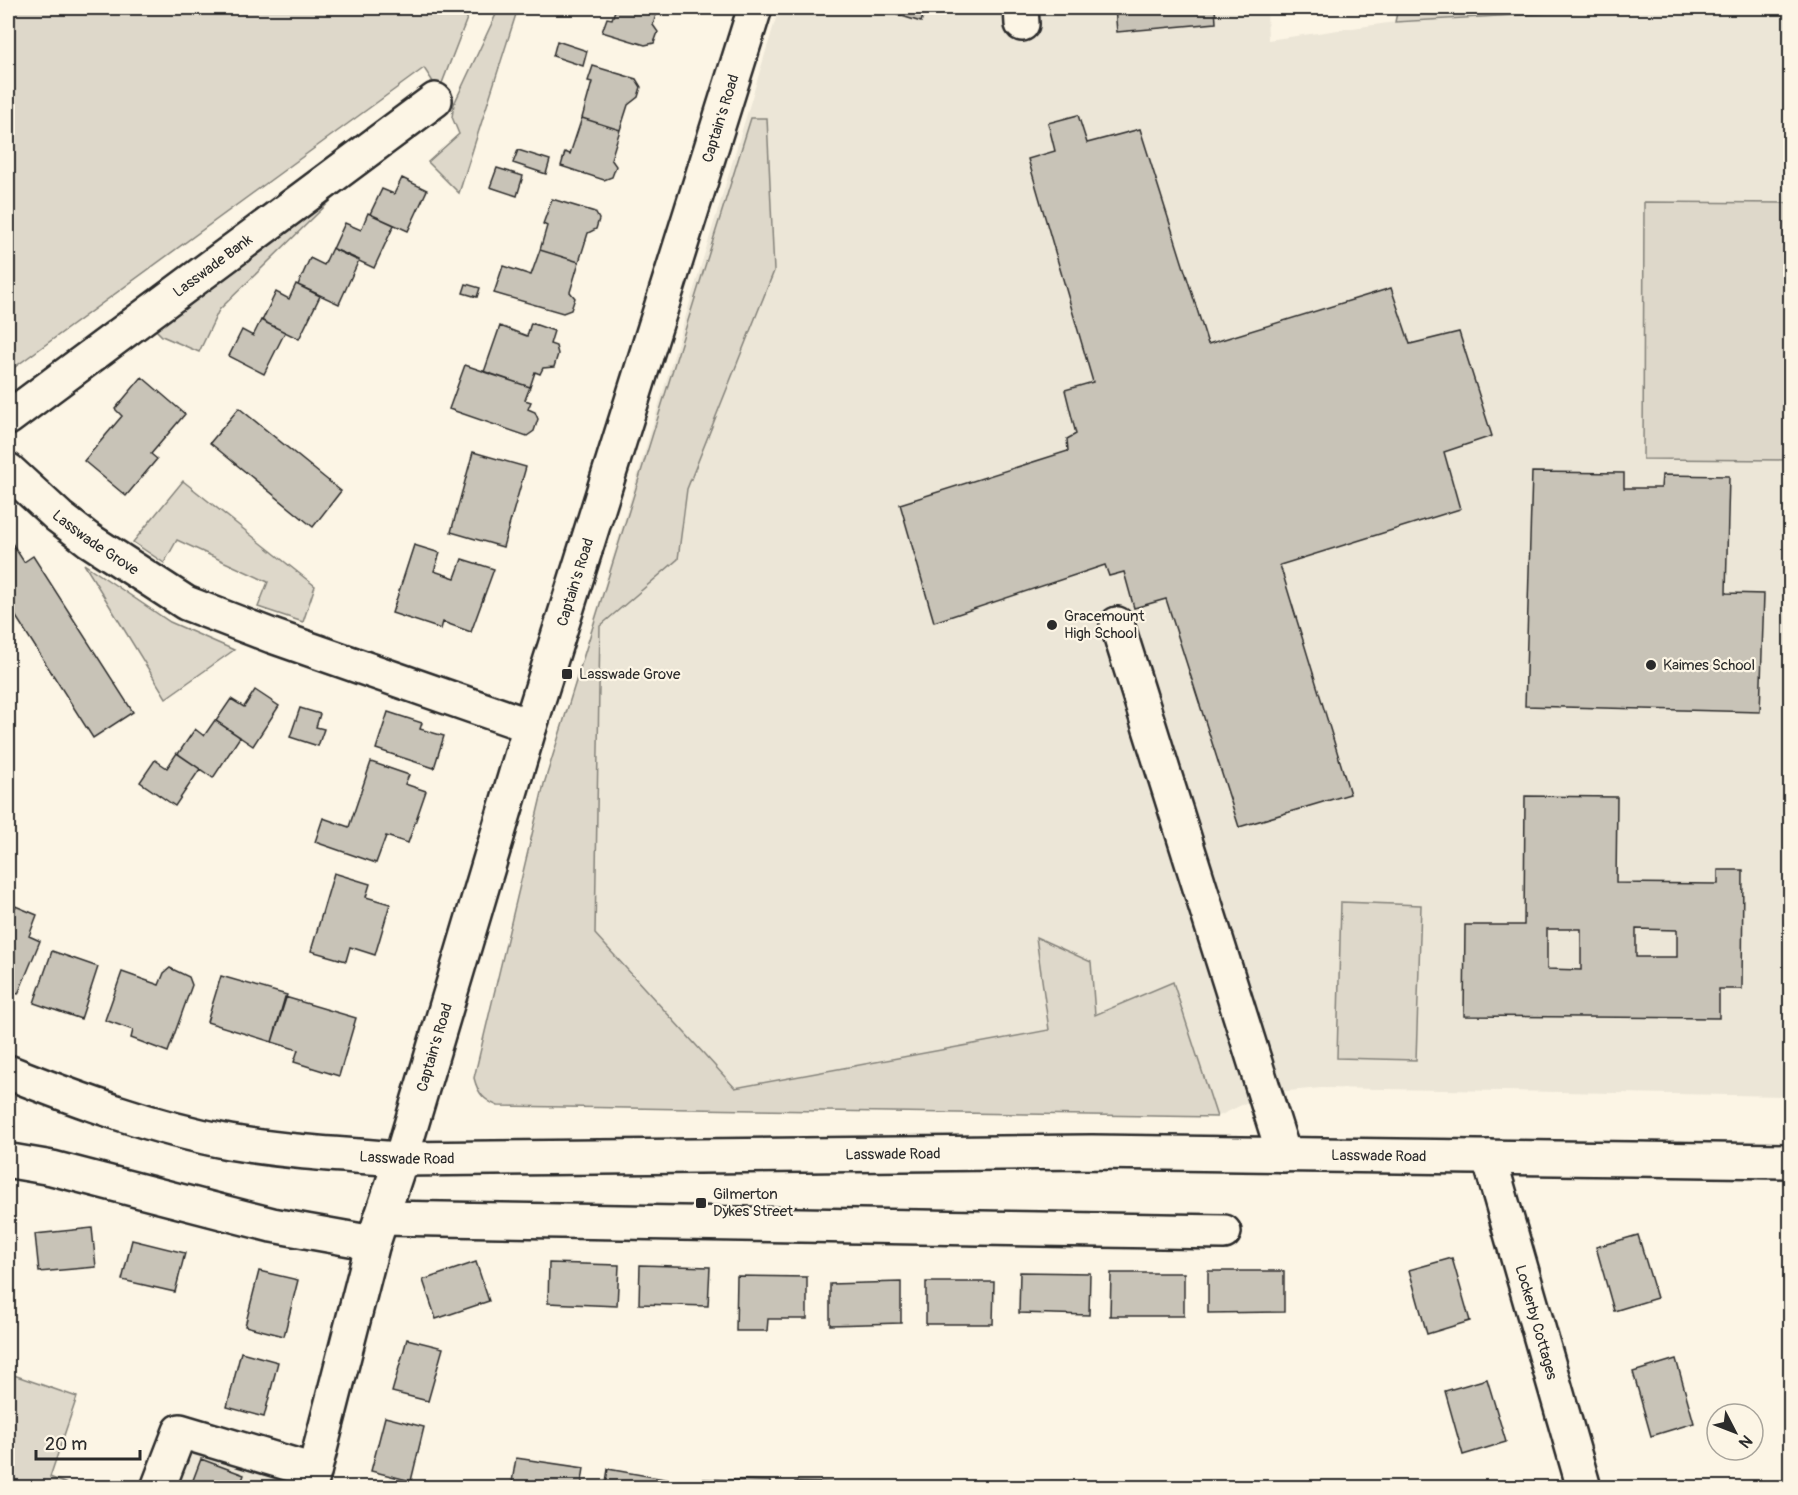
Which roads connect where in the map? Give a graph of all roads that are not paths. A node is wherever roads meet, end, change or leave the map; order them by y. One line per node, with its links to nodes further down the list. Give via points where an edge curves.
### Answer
1 (755, 8): 6 (street, Captain's Road)
2 (429, 115): 3 (street, Lasswade Bank)
3 (8, 418)
4 (8, 470): 6 (street, Lasswade Grove, via 89,540 186,603)
5 (1117, 624): 8 (street)
6 (530, 726): 10 (street, Captain's Road)
7 (8, 1072): 10 (street, Lasswade Road, via 165,1126 228,1142)
8 (1284, 1155): 9 (street, Lasswade Road); 10 (street, Lasswade Road, via 1092,1152)
9 (1489, 1157): 12 (street, Lasswade Road); 17 (street, Lockerby Cottages)
10 (401, 1159): 13 (street)
11 (11, 1161): 13 (street, via 272,1225)
12 (1791, 1161)
13 (377, 1231): 14 (street); 15 (street)
14 (1224, 1232)
15 (312, 1479): 16 (street, via 180,1431)
16 (158, 1488)
17 (1584, 1488)

